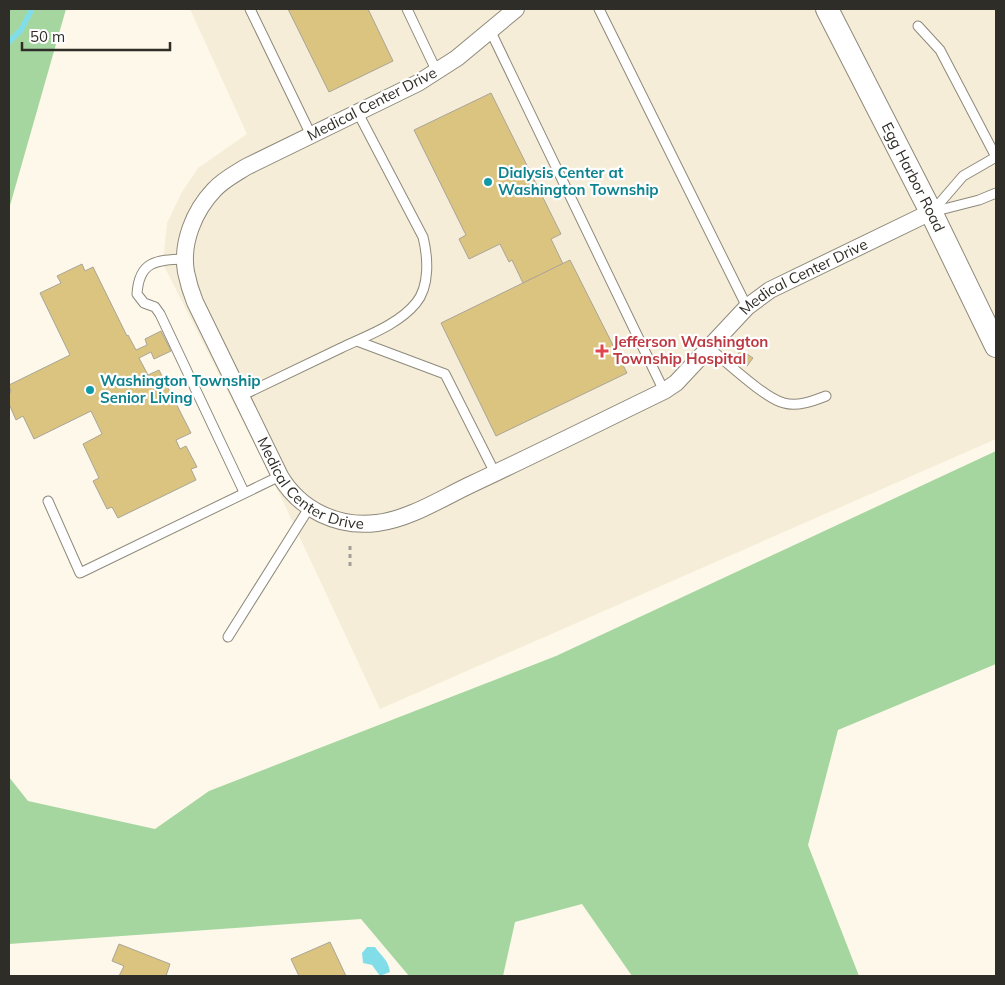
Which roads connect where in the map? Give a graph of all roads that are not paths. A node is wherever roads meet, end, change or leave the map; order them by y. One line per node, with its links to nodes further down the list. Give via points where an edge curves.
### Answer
1 (250, 9): 10 (lane)
2 (407, 9): 8 (lane)
3 (516, 9): 7 (street, Medical Center Drive)
4 (599, 9): 15 (lane)
5 (826, 9): 13 (main road, Egg Harbor Road)
6 (918, 26): 11 (lane, via 940,50)
7 (490, 30): 8 (street, Medical Center Drive); 19 (lane)
8 (437, 72): 9 (street, Medical Center Drive)
9 (358, 113): 10 (street, Medical Center Drive); 16 (lane, via 423,237 427,252 424,285 417,302 402,316)
10 (311, 135): 14 (street, Medical Center Drive, via 246,167 214,189 192,222)
11 (996, 157): 13 (lane, via 963,176)
12 (996, 192): 13 (lane, via 979,200)
13 (932, 212): 15 (street, Medical Center Drive, via 783,283); 17 (main road, Egg Harbor Road)
14 (185, 259): 20 (street, Medical Center Drive, via 195,302); 24 (lane, via 156,261 145,269 138,280 137,294 160,314)
15 (747, 307): 18 (street, Medical Center Drive)
16 (357, 340): 20 (lane); 22 (lane, via 445,374)
17 (996, 346)
18 (708, 347): 19 (street, Medical Center Drive); 21 (lane, via 770,398 795,404)
19 (664, 392): 22 (street, Medical Center Drive)
20 (241, 396): 23 (street, Medical Center Drive)
21 (826, 396)
22 (495, 473): 26 (street, Medical Center Drive, via 409,514 377,523 342,521)
23 (280, 476): 24 (lane); 26 (street, Medical Center Drive)
24 (244, 492): 25 (lane, via 80,573)
25 (48, 501)
26 (309, 508): 27 (lane)
27 (228, 637)

